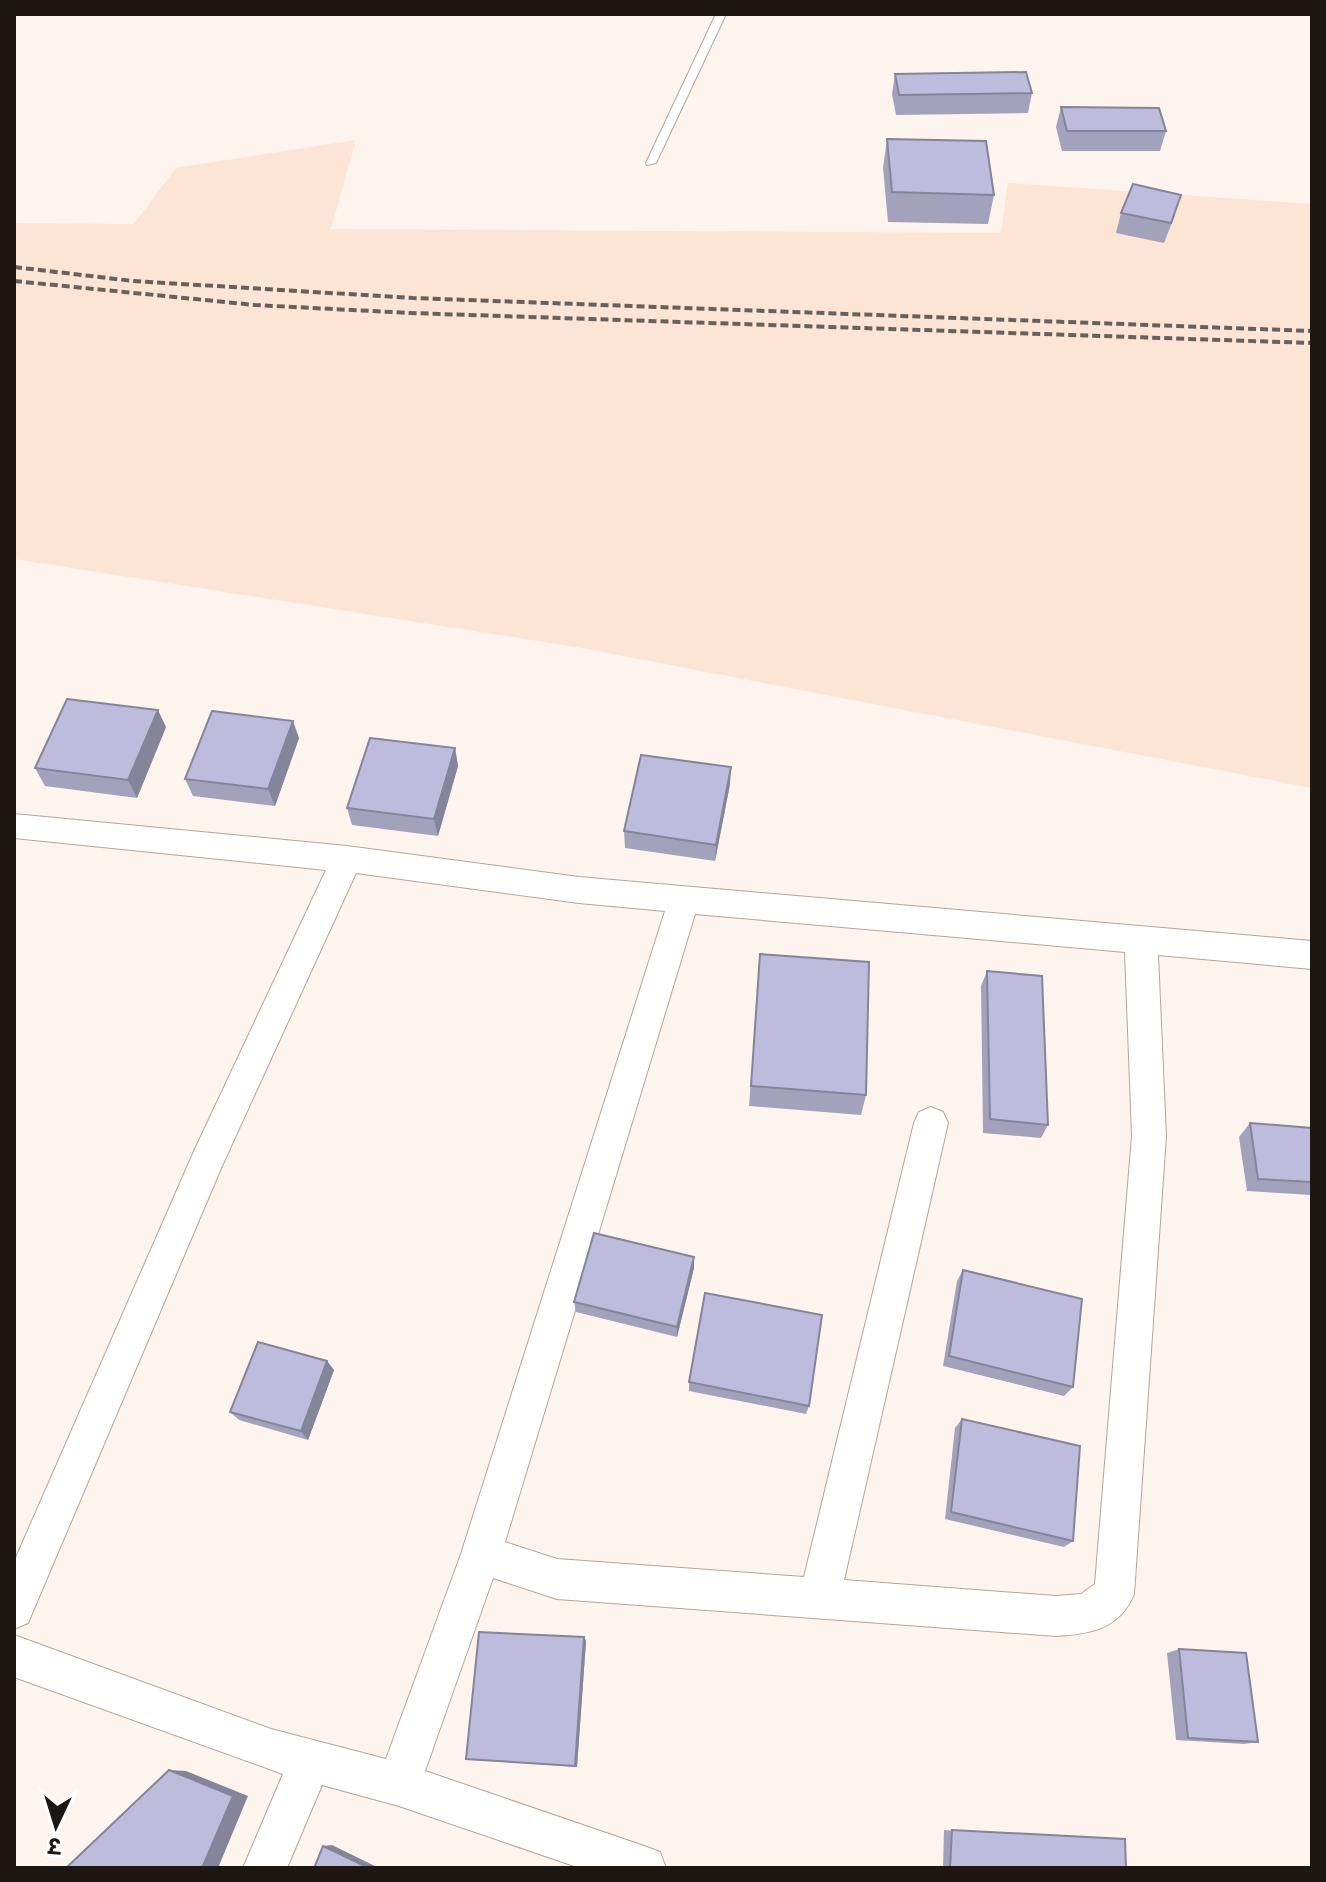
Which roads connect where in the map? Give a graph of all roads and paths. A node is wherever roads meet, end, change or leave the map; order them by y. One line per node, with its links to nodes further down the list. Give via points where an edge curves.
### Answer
1 (721, 14): 2 (lane)
2 (651, 163)
3 (14, 826): 4 (street)
4 (347, 859): 5 (street); 11 (street, via 207,1161)
5 (684, 899): 6 (street); 9 (street)
6 (1141, 939): 7 (street); 10 (street, via 1149,1136 1114,1594 1088,1614 1056,1616)
7 (1312, 955)
8 (931, 1123): 10 (street)
9 (481, 1554): 10 (street, via 557,1579); 14 (street)
10 (819, 1600)
11 (14, 1609)
12 (14, 1656): 13 (street)
13 (310, 1761): 14 (street); 15 (street)
14 (399, 1784): 16 (street)
15 (265, 1868)
16 (644, 1868)

